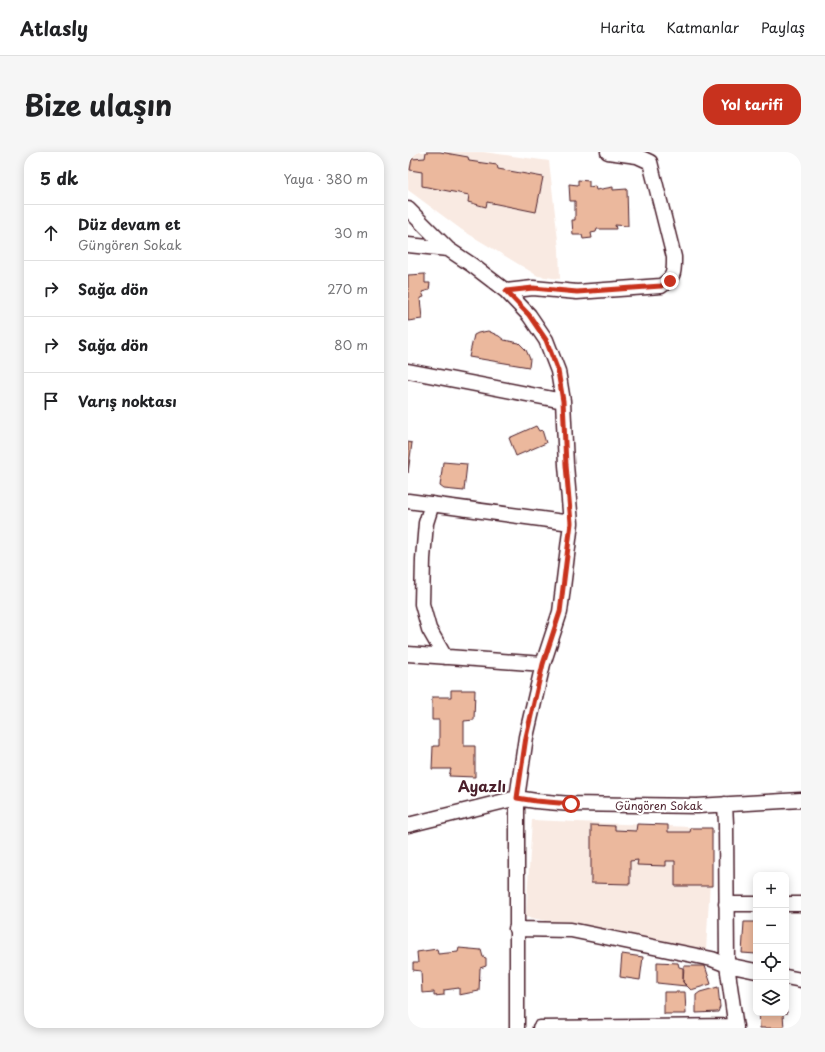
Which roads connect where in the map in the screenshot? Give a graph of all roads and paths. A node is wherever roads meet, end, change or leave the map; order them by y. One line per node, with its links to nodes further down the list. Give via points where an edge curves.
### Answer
1 (608, 152): 5 (street, via 637,156 650,162 674,257 674,272 670,281 661,286 577,292 533,288)
2 (408, 209): 4 (street)
3 (408, 244): 4 (street)
4 (448, 249): 5 (street)
5 (506, 291): 7 (street, via 529,315 546,340 558,371)
6 (408, 371): 7 (street)
7 (563, 401): 10 (street)
8 (408, 501): 9 (street)
9 (432, 504): 10 (street); 12 (street, via 423,559 422,604 429,629)
10 (571, 523): 13 (street, via 560,612)
11 (408, 654): 12 (street)
12 (444, 657): 13 (street)
13 (543, 664): 14 (street, via 526,737)
14 (517, 798): 16 (street, Güngören Sokak, via 571,804); 17 (street); 22 (street)
15 (801, 800): 16 (street, Güngören Sokak)
16 (725, 804): 18 (street)
17 (408, 824)
18 (726, 904): 19 (street); 23 (street)
19 (753, 904)
20 (789, 904): 21 (street)
21 (801, 904)
22 (516, 929): 23 (street, via 571,930 712,959); 28 (street)
23 (727, 965): 24 (street); 27 (street)
24 (753, 970)
25 (789, 978): 26 (street)
26 (801, 980)
27 (736, 1027): 29 (street)
28 (517, 1028)
29 (540, 1028)

